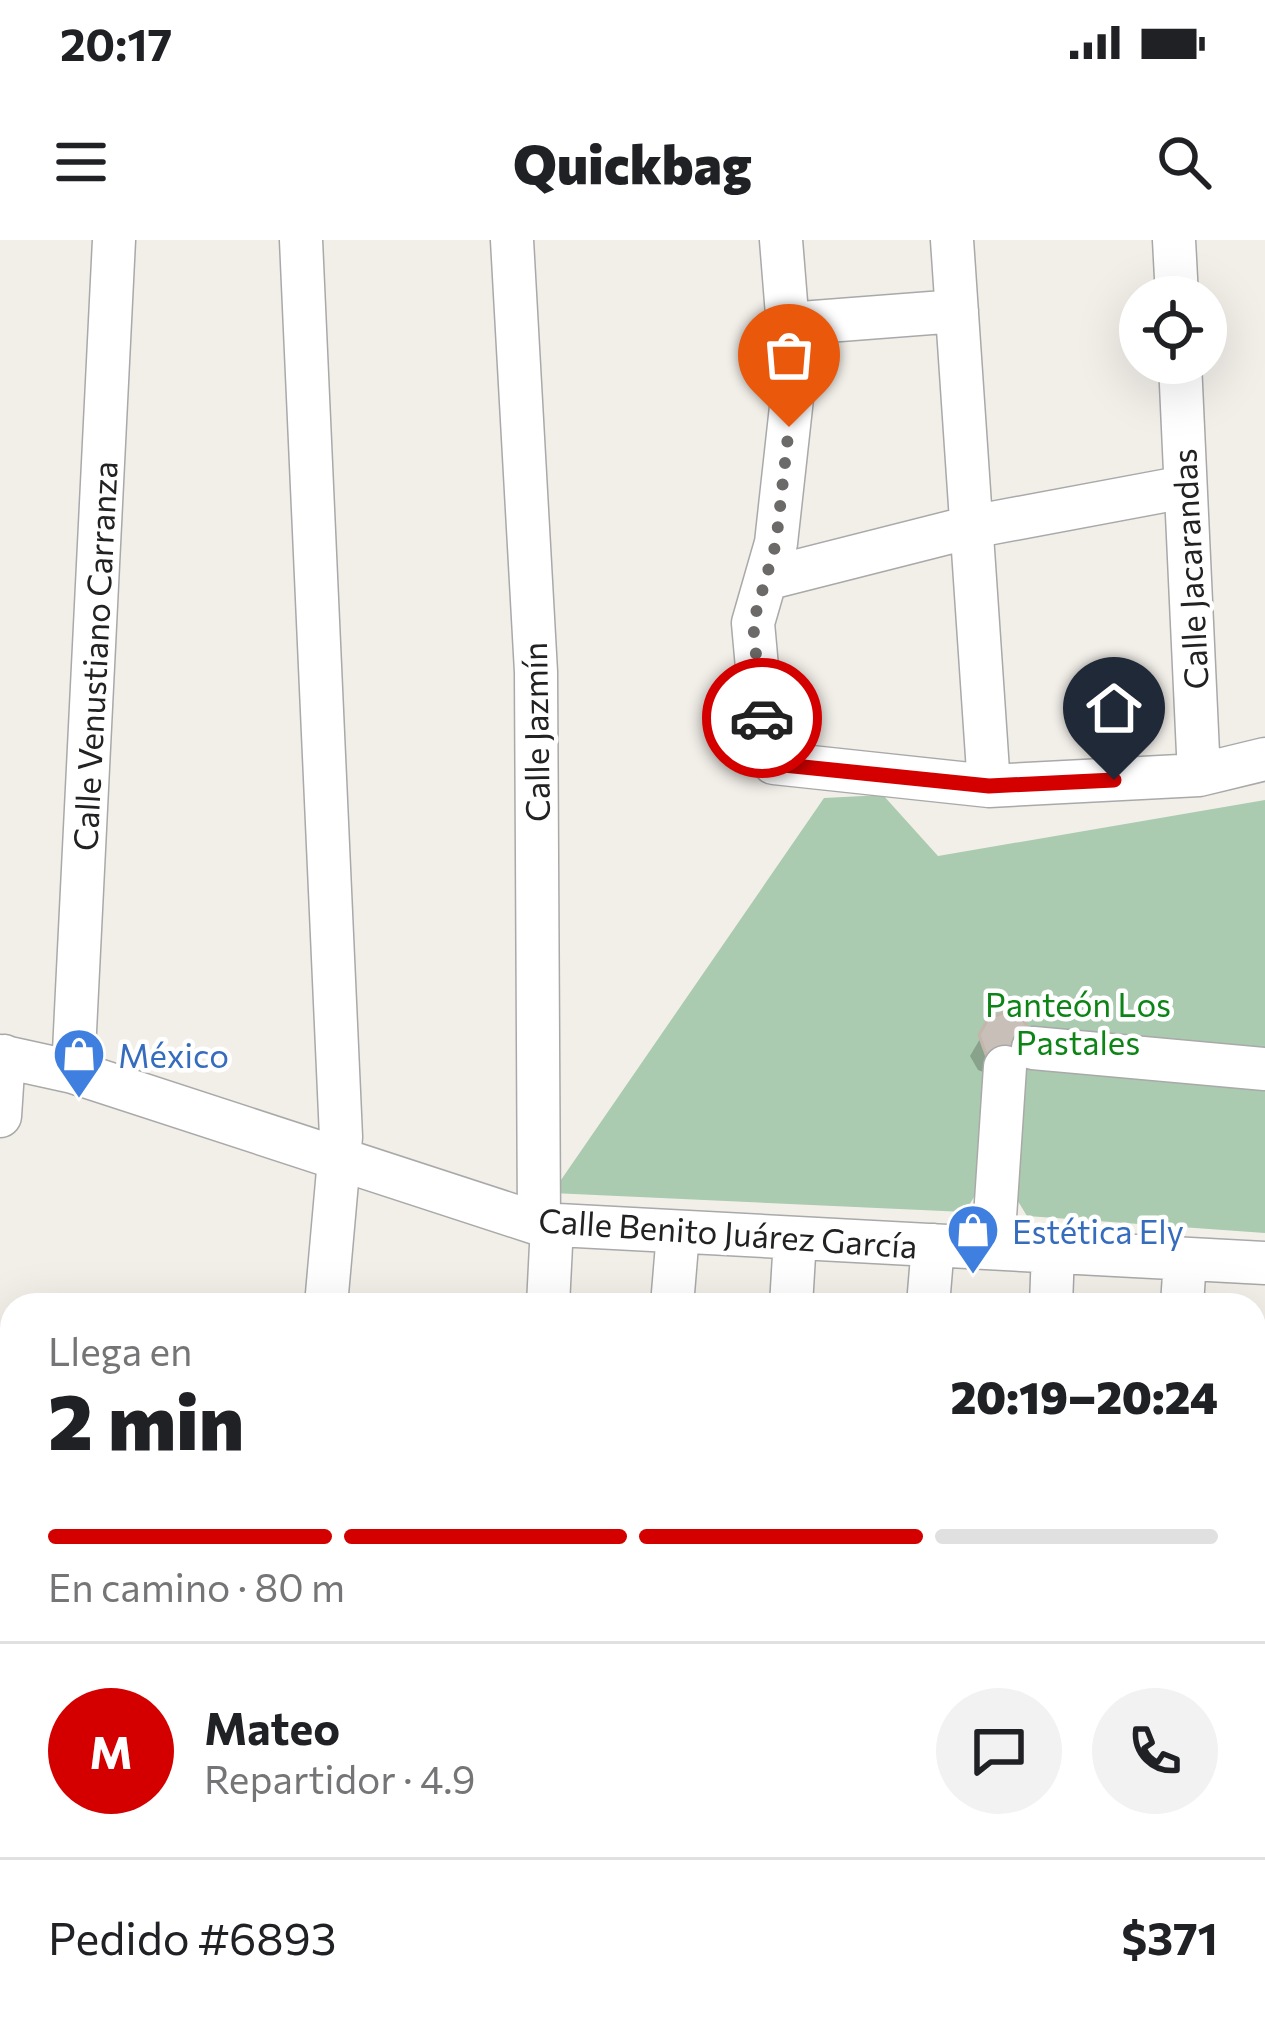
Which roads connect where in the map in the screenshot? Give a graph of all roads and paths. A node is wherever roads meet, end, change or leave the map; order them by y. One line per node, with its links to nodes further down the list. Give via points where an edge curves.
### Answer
1 (114, 240): 19 (street, Calle Venustiano Carranza)
2 (301, 240): 21 (street)
3 (512, 240): 22 (street, Calle Jazmín, via 536,672)
4 (781, 240): 9 (street)
5 (952, 240): 8 (street)
6 (1174, 240): 7 (street)
7 (1176, 276)
8 (957, 311): 9 (street); 12 (street)
9 (788, 324): 13 (street, via 794,389)
10 (1181, 384): 11 (street, Calle Jacarandas)
11 (1185, 487): 12 (street); 15 (street, Calle Jacarandas)
12 (970, 527): 13 (street); 16 (street)
13 (766, 579): 16 (street, via 753,623 764,745 774,764)
14 (1265, 759): 15 (street)
15 (1198, 775): 16 (street)
16 (989, 786)
17 (2, 1056): 19 (street, Calle Benito Juárez García); 20 (street)
18 (1265, 1069): 26 (street, via 1019,1058)
19 (73, 1072): 21 (street, Calle Benito Juárez García)
20 (0, 1116)
21 (339, 1160): 22 (street, Calle Benito Juárez García); 30 (street)
22 (545, 1225): 23 (street, Calle Benito Juárez García); 31 (street, Calle Jazmín)
23 (677, 1233): 24 (street, Calle Benito Juárez García); 32 (street)
24 (795, 1239): 25 (street, Calle Benito Juárez García); 33 (street)
25 (933, 1245): 26 (street, Calle Benito Juárez García); 34 (street)
26 (993, 1247): 27 (street, Calle Benito Juárez García)
27 (1053, 1251): 28 (street, Calle Benito Juárez García); 35 (street)
28 (1185, 1259): 29 (street, Calle Benito Juárez García); 36 (street)
29 (1265, 1264)
30 (327, 1293)
31 (548, 1293)
32 (673, 1293)
33 (792, 1293)
34 (929, 1293)
35 (1051, 1293)
36 (1183, 1293)

